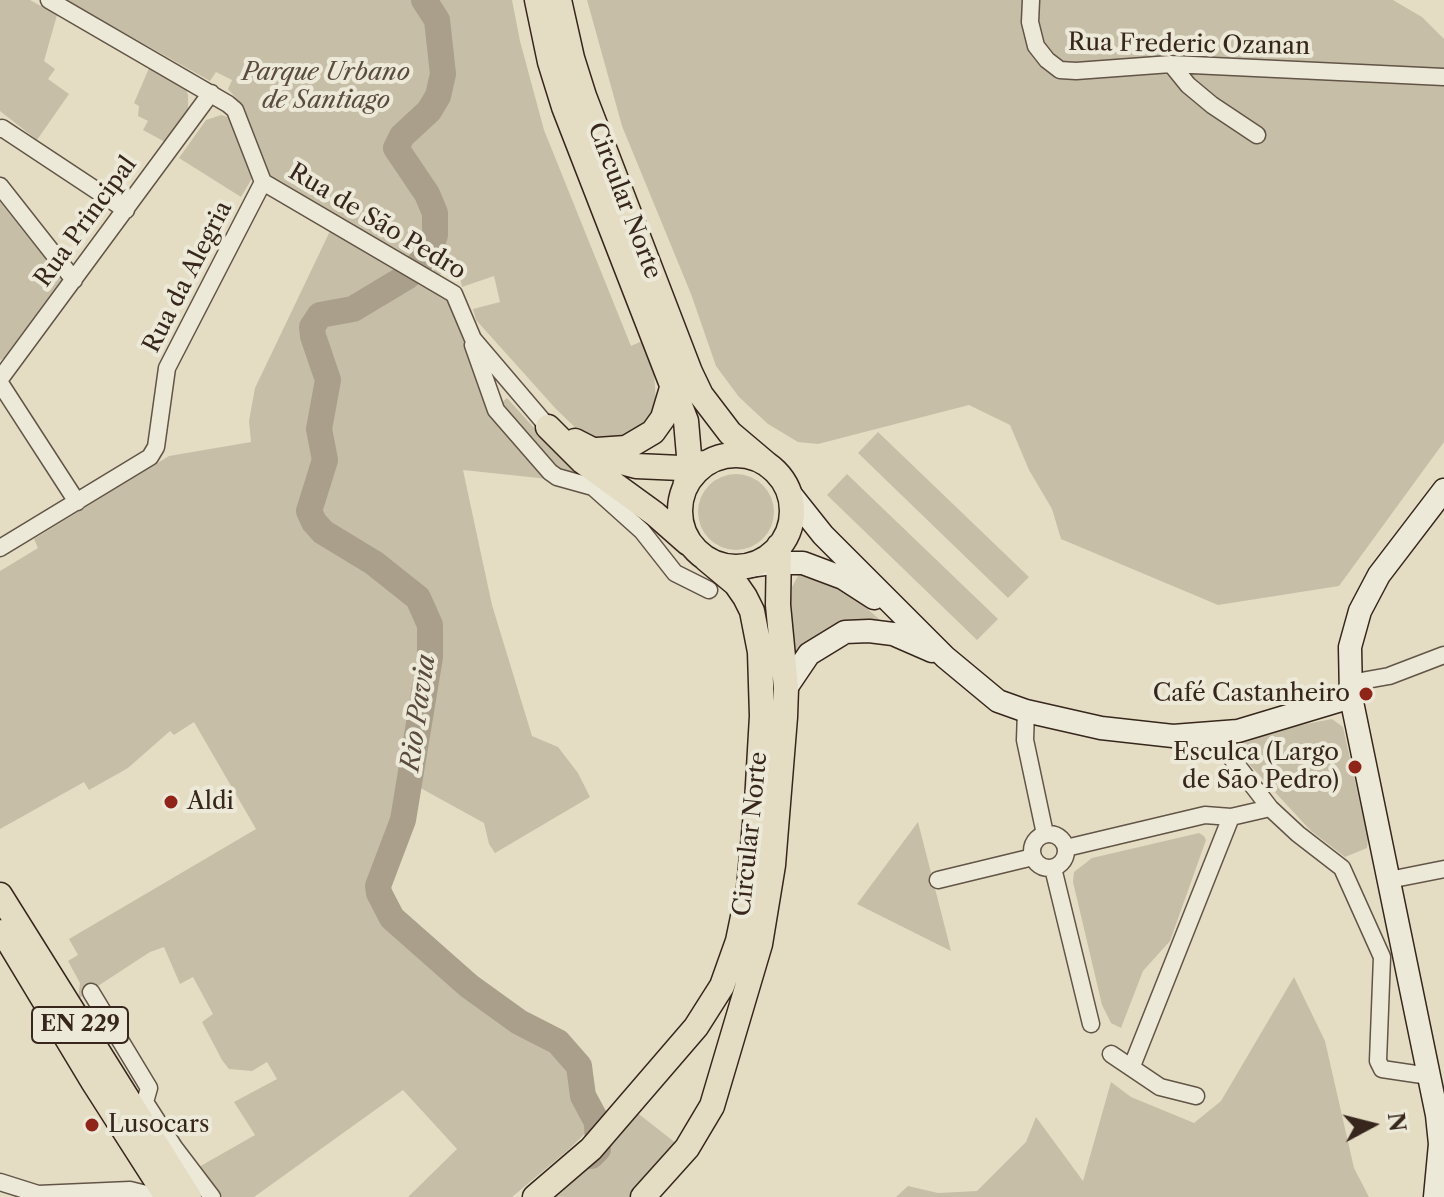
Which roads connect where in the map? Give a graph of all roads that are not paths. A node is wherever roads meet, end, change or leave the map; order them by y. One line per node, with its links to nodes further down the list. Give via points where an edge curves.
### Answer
1 (49, 0): 7 (street, Rua de São Pedro)
2 (537, 0): 17 (main road, Circular Norte, via 556,85)
3 (559, 0): 21 (main road, Circular Norte, via 588,110 690,372 730,433)
4 (1031, 0): 5 (street, Rua Frederic Ozanan, via 1036,46 1060,70)
5 (1171, 64): 6 (street, Rua Frederic Ozanan); 9 (street, via 1212,105)
6 (1444, 77)
7 (211, 93): 10 (street, Rua de São Pedro, via 235,110); 12 (street, Rua Principal)
8 (0, 129): 12 (street)
9 (1257, 135)
10 (263, 182): 14 (street, Rua de São Pedro, via 454,294); 25 (street, Rua da Alegria, via 167,368 156,447 150,457)
11 (0, 186): 13 (street)
12 (126, 210): 13 (street, Rua Principal)
13 (74, 280): 15 (street, Rua Principal)
14 (467, 328): 16 (street, Rua de São Pedro); 18 (street)
15 (0, 381): 25 (street)
16 (514, 387): 18 (street, via 498,385); 19 (street, Rua de São Pedro)
17 (672, 388): 20 (main road, via 653,432 626,448); 22 (main road, Circular Norte, via 686,421)
18 (491, 396): 29 (street, via 496,410 550,472 593,487 642,531 675,573)
19 (548, 427): 20 (main road); 27 (main road, Circular Norte, via 582,461)
20 (593, 450): 22 (main road, via 636,466)
21 (769, 466): 22 (main road, via 755,458 723,456); 24 (main road)
22 (695, 472): 27 (main road, via 681,502 680,519)
23 (1444, 490): 34 (street, via 1379,575 1360,611 1350,647)
24 (788, 491): 28 (main road, via 791,518); 30 (street, via 816,527)
25 (77, 502): 26 (street, Rua da Alegria)
26 (0, 548)
27 (700, 553): 28 (main road, via 721,566 741,567); 63 (main road, Circular Norte, via 745,597 760,652 762,716 749,888 738,941 722,986 696,1027 591,1149)
28 (779, 554): 30 (street, via 820,567); 33 (main road, Circular Norte)
29 (709, 590)
30 (909, 619): 32 (street)
31 (1444, 655): 34 (street)
32 (945, 657): 33 (street, via 893,634 845,632 809,654); 35 (street, via 998,701)
33 (786, 688): 64 (main road, Circular Norte, via 773,865 760,944 712,1106 687,1148)
34 (1350, 690): 36 (street, via 1238,731); 45 (street)
35 (1026, 711): 36 (street, via 1101,728 1173,736); 39 (street, via 1025,740)
36 (1213, 734): 37 (street)
37 (1270, 808): 38 (street); 48 (street, via 1342,868)
38 (1231, 817): 40 (street, via 1205,815); 54 (street)
39 (1045, 834): 40 (street, via 1057,835); 41 (street, via 1036,840)
40 (1066, 848): 42 (street, via 1062,863)
41 (1033, 857): 42 (street); 44 (street)
42 (1053, 868): 50 (street)
43 (1444, 869): 45 (street)
44 (938, 880)
45 (1389, 880): 48 (street)
46 (0, 895): 53 (main road, EN 229)
47 (0, 926): 60 (main road, EN 229)
48 (1390, 950): 55 (street); 55 (street, via 1382,957 1378,1061 1382,1069)
49 (91, 992): 51 (street)
50 (1091, 1024)
51 (122, 1042): 53 (street); 62 (street, via 149,1088 145,1102)
52 (1111, 1054): 54 (street)
53 (99, 1056): 61 (main road, EN 229)
54 (1132, 1066): 56 (street, via 1160,1087)
55 (1429, 1076): 57 (street)
56 (1196, 1096)
57 (1441, 1116): 65 (street)
58 (8, 1189): 59 (street, via 38,1194 130,1190)
59 (158, 1197)
60 (167, 1197)
61 (189, 1197)
62 (212, 1197)
63 (535, 1197)
64 (643, 1197)
65 (1435, 1197)

